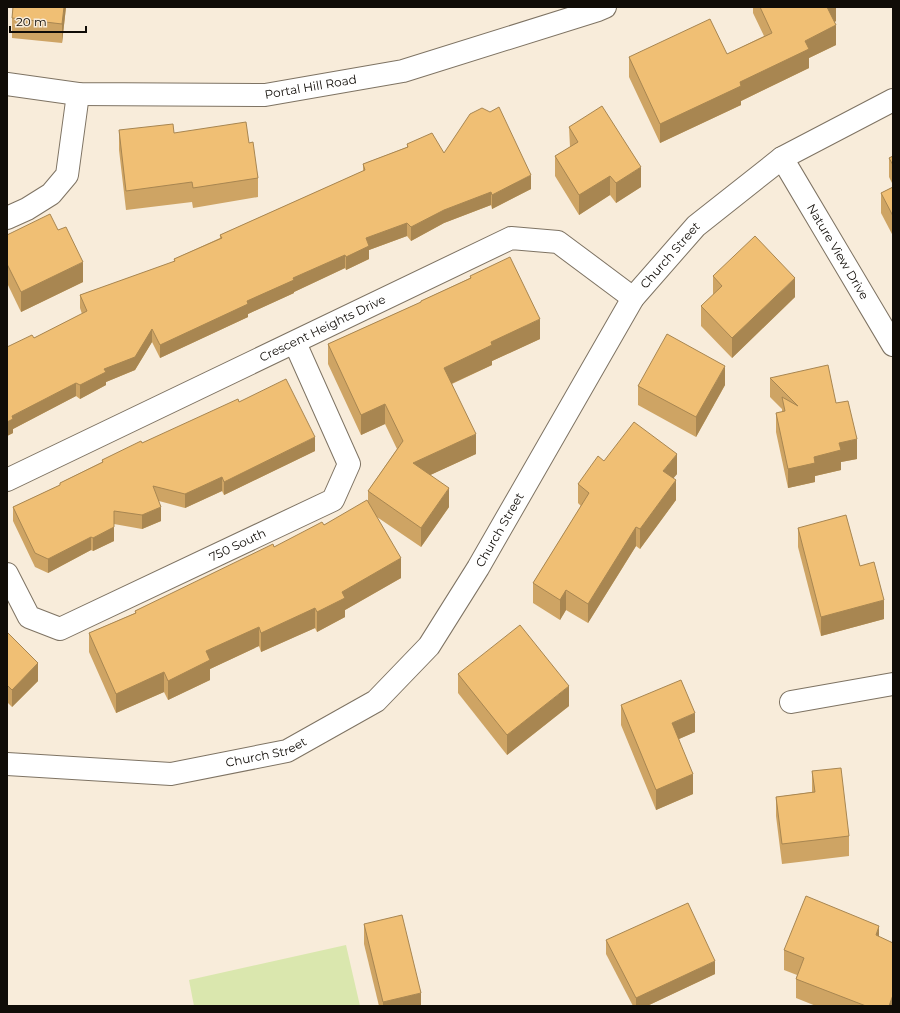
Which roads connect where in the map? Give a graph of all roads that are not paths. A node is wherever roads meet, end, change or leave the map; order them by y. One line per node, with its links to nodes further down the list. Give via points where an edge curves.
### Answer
1 (605, 7): 3 (street, Portal Hill Road, via 403,71 265,96)
2 (7, 84): 3 (street, Portal Hill Road)
3 (78, 94): 6 (street, via 67,175 51,194)
4 (893, 100): 5 (street, Church Street)
5 (782, 158): 7 (street, Church Street, via 696,226); 9 (street, Nature View Drive)
6 (7, 218)
7 (633, 298): 8 (street, Crescent Heights Drive, via 558,242 511,238); 14 (street, Church Street, via 478,568 429,646 376,701 287,751 171,774)
8 (295, 343): 10 (street, Crescent Heights Drive); 11 (street, 750 South, via 349,464 333,500 60,629 29,617)
9 (893, 345)
10 (7, 480)
11 (7, 574)
12 (893, 684): 13 (street)
13 (791, 702)
14 (7, 764)

